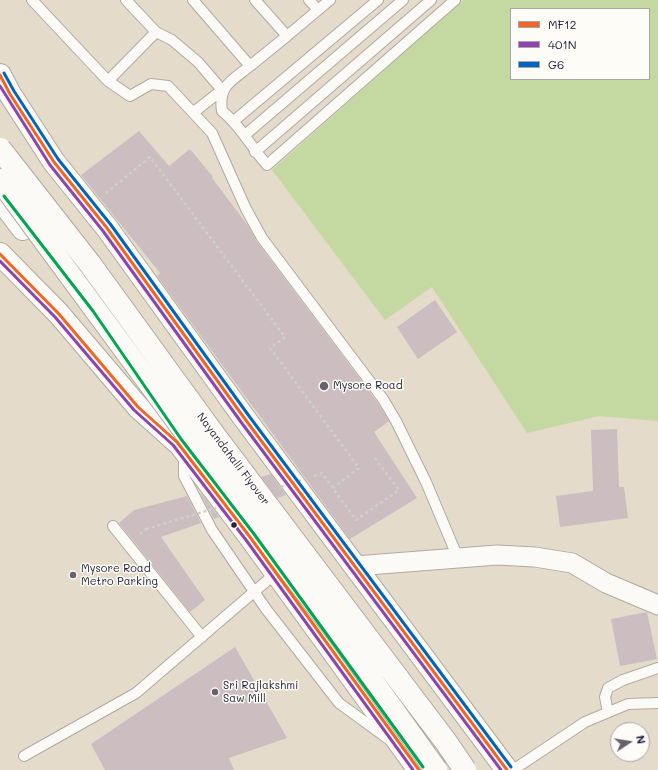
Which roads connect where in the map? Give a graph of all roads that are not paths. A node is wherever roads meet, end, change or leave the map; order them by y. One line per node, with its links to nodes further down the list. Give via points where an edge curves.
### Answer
1 (32, 0): 16 (lane)
2 (126, 0): 12 (lane)
3 (193, 0): 14 (lane)
4 (255, 0): 13 (lane)
5 (309, 0): 11 (lane)
6 (330, 0): 11 (lane)
7 (378, 0): 19 (lane)
8 (403, 0): 20 (lane)
9 (431, 0): 22 (lane)
10 (455, 0): 22 (lane, via 267,165)
11 (318, 10): 13 (lane)
12 (156, 32): 16 (lane); 17 (lane, via 172,40 198,62)
13 (287, 36): 14 (lane)
14 (250, 66): 17 (lane)
15 (0, 75): 29 (main road, via 54,162 107,228)
16 (108, 81): 18 (lane, via 130,96 151,84 168,86)
17 (222, 90): 18 (lane); 19 (lane, via 222,111)
18 (194, 112): 28 (lane, via 212,132 246,209 262,238 383,399 426,482)
19 (234, 120): 20 (lane)
20 (245, 135): 22 (lane)
21 (0, 149): 41 (main road, Nayandahalli Flyover, bridge, via 90,264 212,432)
22 (255, 152)
23 (0, 180): 40 (main road, Nayandahalli Flyover, bridge, via 195,446 340,636)
24 (0, 199): 26 (main road, via 89,314)
25 (0, 254): 26 (main road, via 59,314 138,407)
26 (180, 446): 30 (main road); 31 (lane, via 184,476 212,530)
27 (113, 526): 33 (lane)
28 (458, 558): 29 (street); 32 (street, via 497,555 535,557 572,563 606,583)
29 (355, 566): 42 (main road)
30 (276, 573): 31 (lane); 37 (main road)
31 (254, 592): 33 (lane); 37 (lane, via 339,703)
32 (658, 605)
33 (202, 637): 38 (lane, via 136,693)
34 (658, 668): 36 (lane, via 622,680 608,688 605,697)
35 (658, 704): 36 (lane, via 628,704)
36 (608, 712): 43 (lane, via 585,722)
37 (406, 752): 39 (main road)
38 (24, 756)
39 (419, 770)
40 (436, 770)
41 (465, 770)
42 (506, 770)
43 (513, 770)

